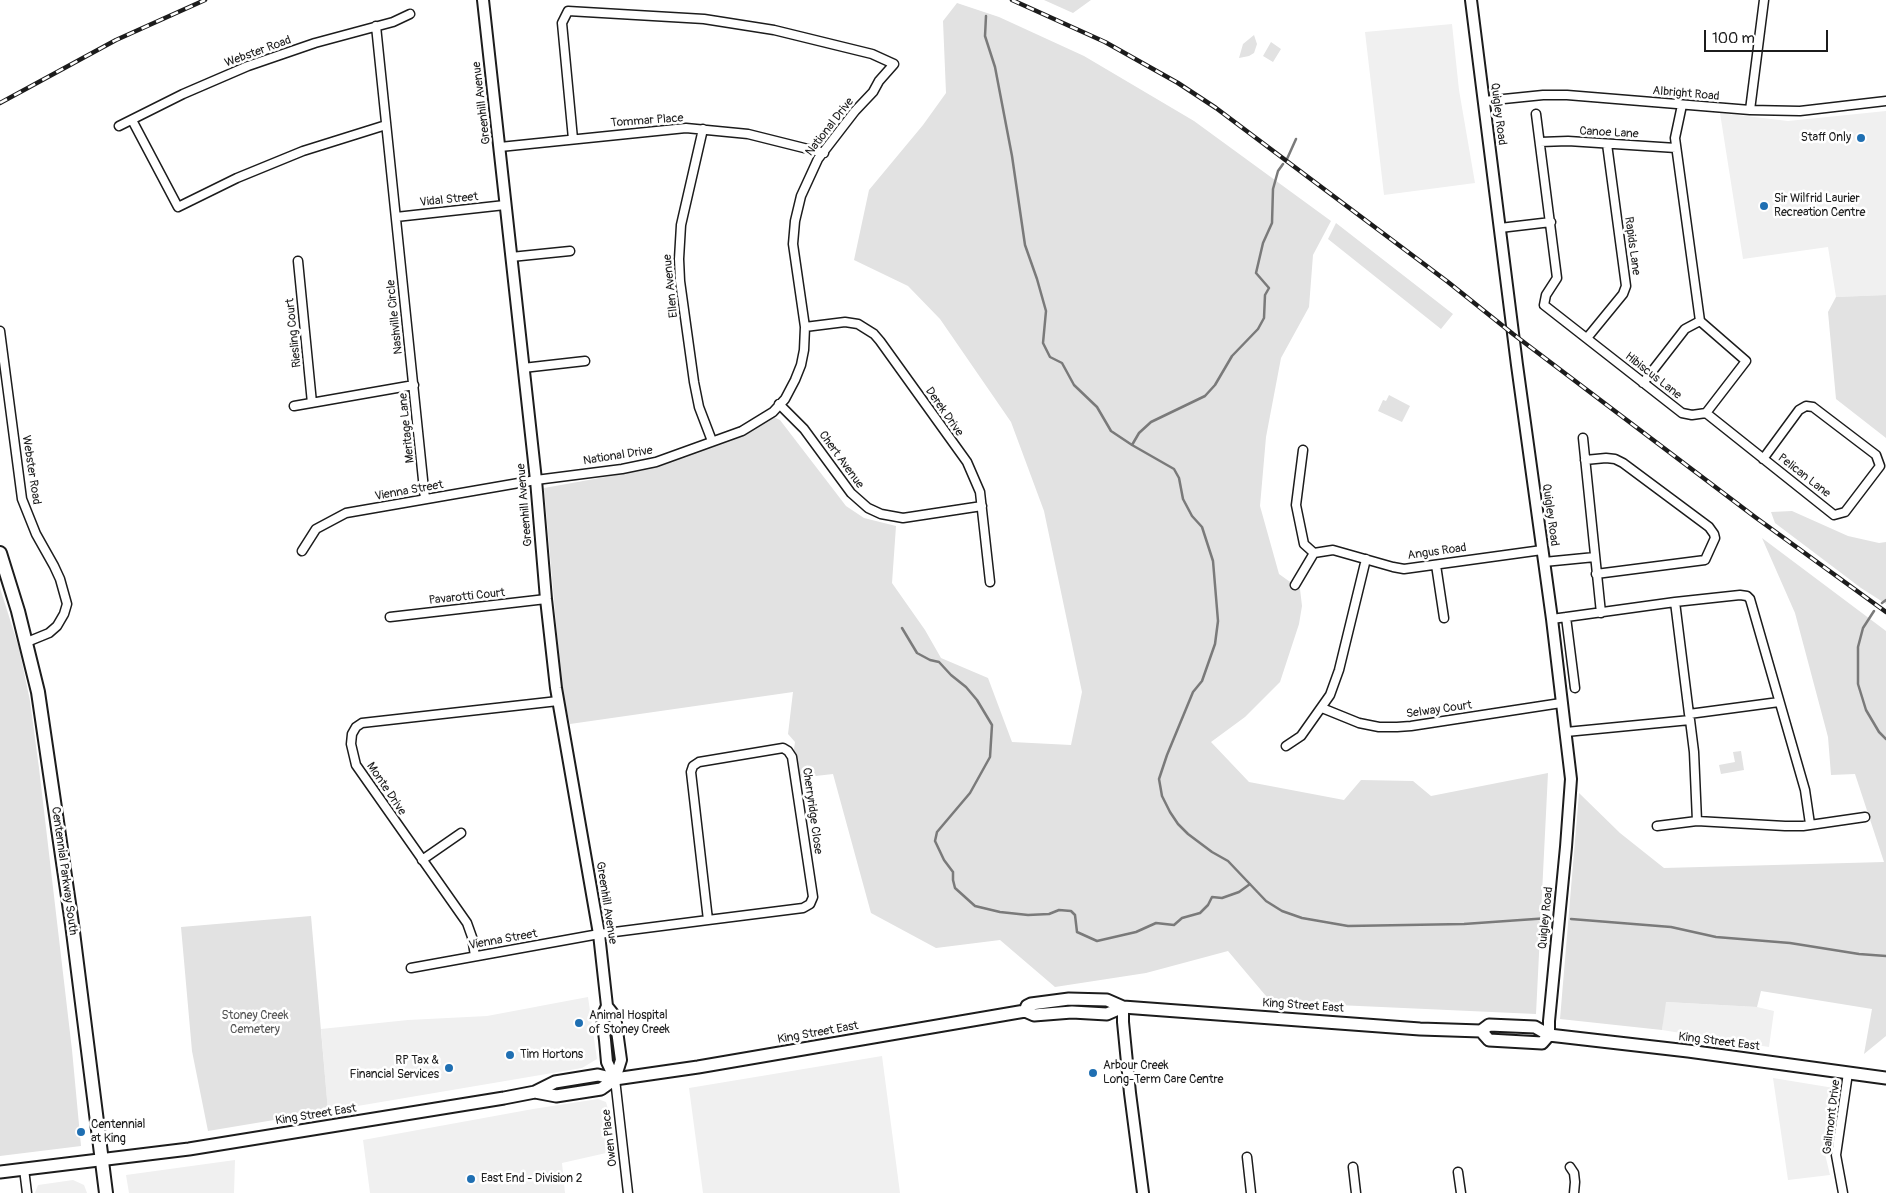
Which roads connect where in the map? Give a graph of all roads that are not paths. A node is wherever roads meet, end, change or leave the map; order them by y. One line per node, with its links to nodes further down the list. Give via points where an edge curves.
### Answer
1 (483, 0): 18 (street, Greenhill Avenue)
2 (1470, 0): 6 (street, Quigley Road)
3 (1764, 0): 9 (street)
4 (410, 14): 5 (street, Webster Road)
5 (376, 26): 11 (street, Webster Road, via 248,66); 12 (street, Nashville Circle)
6 (1484, 101): 8 (street, Albright Road, via 1567,95); 24 (street, Quigley Road)
7 (1886, 101): 9 (street, Albright Road, via 1800,111)
8 (1682, 105): 9 (street, Albright Road); 19 (street)
9 (1750, 110)
10 (1536, 114): 16 (street, Hibiscus Lane)
11 (132, 120): 12 (street, via 178,207 303,151); 13 (street, Webster Road)
12 (386, 125): 22 (street, Nashville Circle)
13 (119, 126)
14 (703, 129): 15 (street, Tommar Place, via 677,128); 20 (street, Tommar Place, via 748,134); 41 (street, Ellen Avenue, via 680,225 679,259 694,382)
15 (573, 138): 18 (street, Tommar Place); 20 (street, National Drive, via 562,23 568,11 704,19 774,30 872,54 894,64)
16 (1540, 142): 17 (street, Canoe Lane); 23 (street, Hibiscus Lane)
17 (1607, 144): 19 (street, Canoe Lane); 31 (street, Rapids Lane, via 1626,286)
18 (500, 147): 21 (street, Greenhill Avenue)
19 (1676, 148): 28 (street)
20 (824, 153): 29 (street, National Drive, via 804,188 795,221 794,264)
21 (505, 205): 22 (street, Vidal Street); 26 (street, Greenhill Avenue)
22 (396, 217): 35 (street, Nashville Circle)
23 (1551, 222): 24 (street); 31 (street, Hibiscus Lane, via 1558,278 1544,305)
24 (1500, 228): 48 (street, Quigley Road)
25 (570, 251): 26 (street)
26 (511, 257): 33 (street, Greenhill Avenue)
27 (298, 261): 36 (street, Riesling Court)
28 (1700, 321): 34 (street, via 1685,330); 39 (street, via 1746,360)
29 (805, 327): 37 (street, National Drive, via 801,365 788,394); 47 (street, Derek Drive, via 845,322 858,324 874,334 967,462 980,492)
30 (0, 331): 66 (street, Webster Road, via 22,499 62,584 67,604 58,626)
31 (1587, 338): 34 (street, Hibiscus Lane)
32 (585, 361): 33 (street)
33 (523, 368): 45 (street, Greenhill Avenue)
34 (1643, 383): 39 (street, Hibiscus Lane, via 1682,413)
35 (414, 385): 36 (street); 46 (street, Meritage Lane)
36 (312, 402): 38 (street)
37 (779, 404): 41 (street, National Drive, via 773,412 742,431); 47 (street, Chert Avenue, via 804,428 851,494 868,508 903,518)
38 (294, 406)
39 (1706, 413): 43 (street, Pelican Lane)
40 (1583, 438): 44 (street)
41 (712, 441): 45 (street, National Drive, via 656,462)
42 (1303, 450): 51 (street, via 1296,506 1304,544)
43 (1763, 459): 43 (street, Pelican Lane, via 1834,515 1845,512 1880,466 1876,455 1812,407 1806,406 1799,410)
44 (1585, 460): 52 (street); 56 (street, via 1606,458 1623,463 1711,529 1715,538 1705,560)
45 (536, 480): 46 (street, Vienna Street); 59 (street, Greenhill Avenue)
46 (425, 500): 49 (street, Vienna Street, via 346,513 316,528)
47 (982, 506): 57 (street, Derek Drive)
48 (1542, 550): 54 (street, Quigley Road); 55 (street, Angus Road)
49 (302, 551)
50 (0, 553): 66 (main road, Centennial Parkway South)
51 (1314, 553): 53 (street, Angus Road, via 1333,550); 58 (street)
52 (1594, 557): 54 (street); 56 (street)
53 (1366, 559): 55 (street, Angus Road, via 1404,569); 71 (street, via 1339,670)
54 (1544, 562): 65 (street, Quigley Road)
55 (1436, 565): 64 (street)
56 (1596, 574): 61 (street)
57 (990, 582)
58 (1295, 586)
59 (546, 599): 62 (street, Pavarotti Court); 68 (street, Greenhill Avenue)
60 (1675, 602): 61 (street); 69 (street, via 1747,596); 69 (street, via 1689,714)
61 (1601, 613): 63 (street)
62 (390, 617)
63 (1566, 617): 65 (street); 67 (street)
64 (1444, 618)
65 (1552, 619): 70 (street, Quigley Road)
66 (26, 642): 90 (main road, Centennial Parkway South, via 38,692)
67 (1575, 688)
68 (558, 701): 79 (street, Monte Drive, via 362,723 356,727 351,744 356,764); 81 (street, Greenhill Avenue)
69 (1779, 702): 76 (street, via 1805,790)
70 (1561, 703): 71 (street, Selway Court, via 1397,727 1359,723); 72 (street, Quigley Road)
71 (1322, 708): 73 (street, via 1301,736)
72 (1566, 732): 75 (street, via 1690,720); 85 (street, Quigley Road, via 1570,779)
73 (1286, 746)
74 (1865, 817): 76 (street)
75 (1697, 821): 76 (street, via 1785,826); 77 (street)
76 (1810, 824)
77 (1657, 826)
78 (461, 833): 79 (street)
79 (422, 860): 82 (street, Monte Drive, via 467,923)
80 (708, 920): 80 (street, Cherryridge Close, via 803,908 810,904 813,897 792,757 783,748 699,762 693,766 691,772); 81 (street, Cherryridge Close)
81 (599, 934): 82 (street, Vienna Street); 88 (street, Greenhill Avenue, via 607,1006 615,1016 621,1060)
82 (475, 956): 83 (street, Vienna Street)
83 (411, 968)
84 (1123, 1007): 85 (main road, King Street East, via 1420,1029 1481,1031 1489,1025 1535,1027); 88 (main road, King Street East, via 1107,1000 1069,999 1031,1004 1025,1011); 99 (street)
85 (1549, 1035): 86 (main road, King Street East)
86 (1848, 1073): 87 (main road, King Street East); 104 (street, Gailmont Drive, via 1836,1155)
87 (1886, 1078)
88 (615, 1079): 90 (main road, King Street East, via 601,1089 556,1096 535,1092 189,1149); 98 (street, Owen Place)
89 (1247, 1157): 100 (street)
90 (102, 1160): 93 (main road, King Street East); 97 (main road, Centennial Parkway South)
91 (1353, 1167): 101 (street)
92 (1570, 1167): 103 (street, via 1574,1174)
93 (24, 1169): 94 (main road, King Street East); 96 (street)
94 (0, 1172)
95 (1458, 1172): 102 (street)
96 (27, 1193)
97 (106, 1193)
98 (628, 1193)
99 (1143, 1193)
100 (1251, 1193)
101 (1356, 1193)
102 (1461, 1193)
103 (1574, 1193)
104 (1843, 1193)

